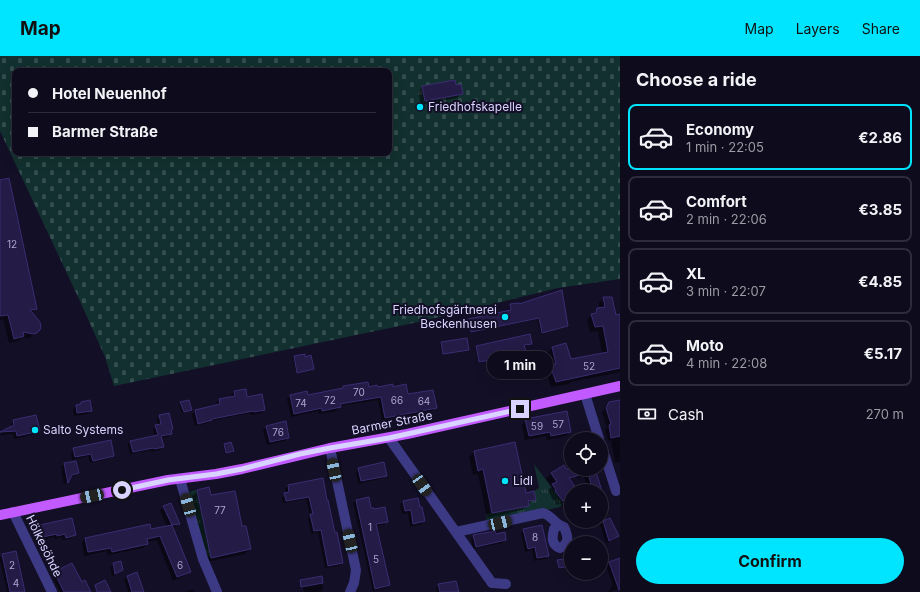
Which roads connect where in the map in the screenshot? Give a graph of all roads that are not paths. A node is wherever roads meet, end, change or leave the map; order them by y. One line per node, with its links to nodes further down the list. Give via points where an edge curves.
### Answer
1 (620, 386): 2 (main road, Barmer Straße)
2 (585, 394): 3 (street); 4 (main road, Barmer Straße)
3 (597, 432)
4 (389, 438): 5 (main road, Barmer Straße); 12 (street)
5 (330, 448): 7 (main road, Barmer Straße, via 242,469); 16 (street, via 356,570)
6 (608, 466): 8 (street)
7 (180, 479): 9 (main road, Barmer Straße); 15 (street, via 203,559)
8 (616, 491)
9 (13, 512): 10 (main road, Barmer Straße); 14 (street, Hölkesöhde)
10 (0, 515)
11 (558, 525): 12 (street, via 549,514 543,513)
12 (456, 532): 13 (street, via 492,583)
13 (506, 584)
14 (52, 592)
15 (218, 592)
16 (350, 592)

